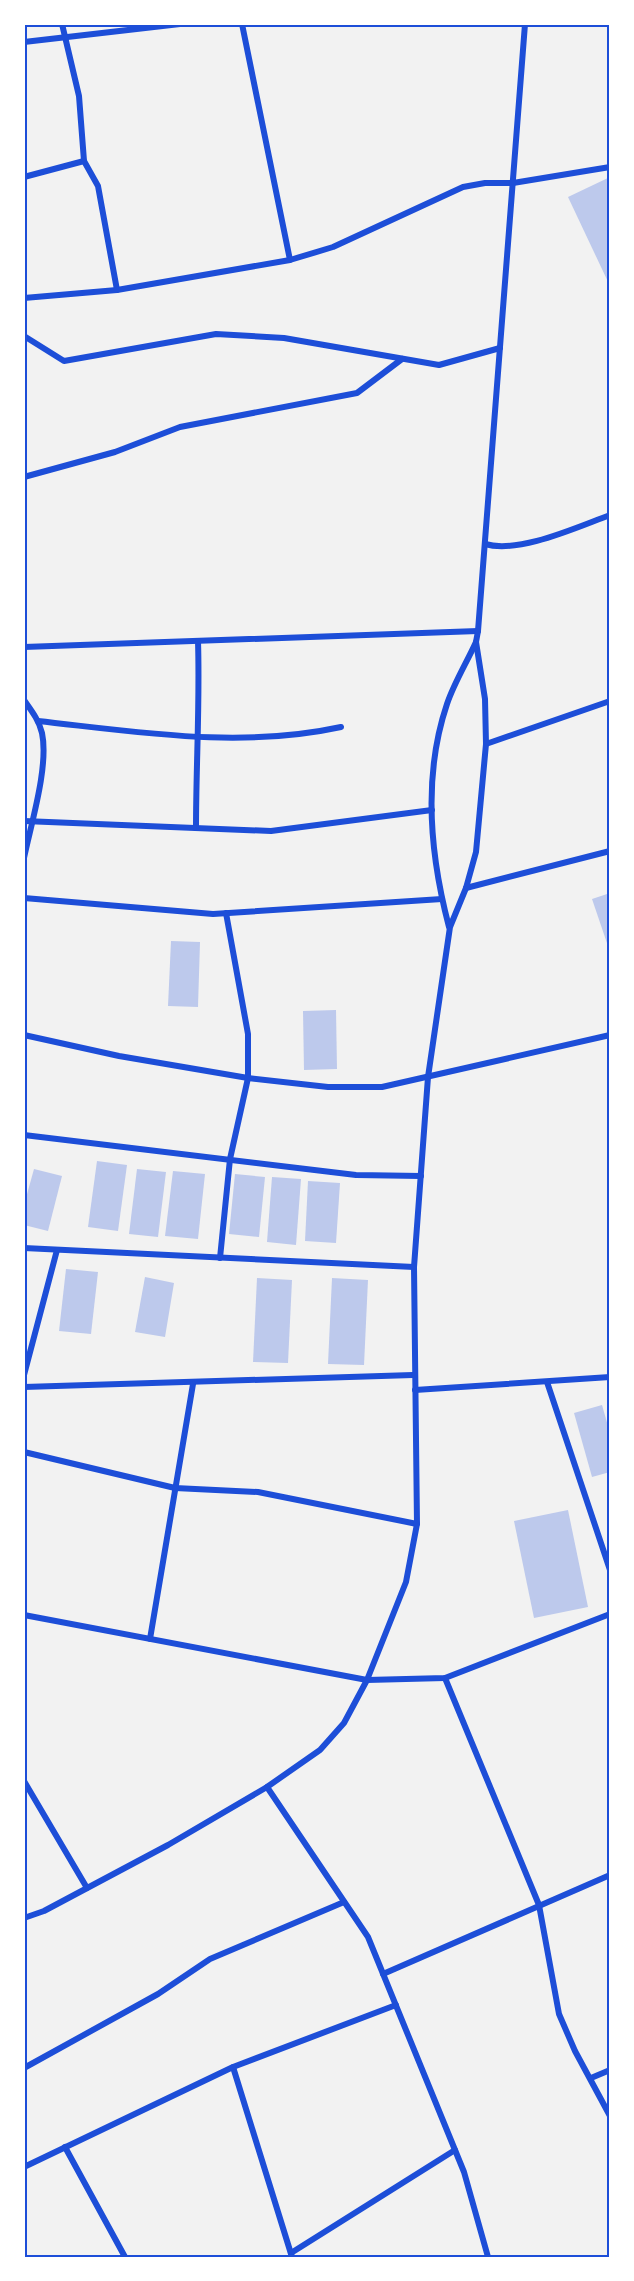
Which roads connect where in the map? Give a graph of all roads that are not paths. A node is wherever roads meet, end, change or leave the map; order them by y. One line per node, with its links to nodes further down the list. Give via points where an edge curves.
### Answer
1 (62, 24): 5 (street)
2 (180, 24): 5 (street)
3 (243, 24): 11 (street)
4 (525, 24): 10 (street)
5 (67, 37): 6 (street); 7 (street, via 79,96)
6 (24, 42)
7 (84, 161): 9 (street); 12 (street, via 98,186)
8 (610, 167): 10 (street)
9 (24, 177)
10 (513, 183): 11 (street, via 463,188 333,247); 15 (street)
11 (290, 260): 12 (street)
12 (117, 290): 13 (street)
13 (24, 298)
14 (24, 336): 16 (street, via 64,361 216,334 284,338)
15 (500, 348): 16 (street, via 439,365); 19 (street)
16 (402, 358): 17 (street, via 357,393 180,427 116,452)
17 (24, 477)
18 (610, 515): 19 (street, via 516,545)
19 (485, 544): 20 (street)
20 (478, 631): 21 (street); 22 (street)
21 (198, 640): 23 (street); 28 (street)
22 (476, 642): 29 (street, via 485,699); 30 (street, via 447,703 437,739)
23 (24, 647)
24 (24, 700): 26 (street)
25 (610, 701): 29 (street)
26 (38, 721): 28 (street); 31 (street, via 43,744 39,790)
27 (341, 727): 28 (street, via 298,736)
28 (197, 738): 32 (street)
29 (486, 744): 35 (street, via 476,852)
30 (432, 810): 32 (street, via 271,831); 37 (street)
31 (28, 821): 32 (street); 34 (street)
32 (196, 828)
33 (610, 851): 35 (street)
34 (24, 858)
35 (466, 888): 39 (street)
36 (24, 898): 38 (street)
37 (442, 899): 38 (street); 39 (street)
38 (226, 913): 43 (street, via 248,1034)
39 (450, 927): 42 (street)
40 (24, 1035): 43 (street)
41 (610, 1035): 42 (street)
42 (428, 1077): 43 (street, via 382,1087 328,1087); 46 (street)
43 (248, 1078): 45 (street)
44 (24, 1135): 45 (street)
45 (230, 1159): 46 (street, via 356,1174); 49 (street)
46 (421, 1176): 50 (street)
47 (24, 1248): 48 (street)
48 (57, 1250): 49 (street); 51 (street)
49 (220, 1258): 50 (street)
50 (414, 1267): 52 (street)
51 (24, 1375)
52 (413, 1375): 55 (street); 57 (street)
53 (610, 1377): 54 (street)
54 (547, 1382): 57 (street); 61 (street)
55 (193, 1384): 56 (street); 59 (street)
56 (24, 1387)
57 (415, 1390): 60 (street)
58 (24, 1452): 59 (street)
59 (176, 1488): 60 (street, via 258,1492); 64 (street)
60 (417, 1524): 66 (street, via 406,1582)
61 (610, 1570)
62 (610, 1614): 65 (street)
63 (24, 1615): 64 (street)
64 (150, 1639): 66 (street)
65 (445, 1678): 66 (street); 72 (street)
66 (367, 1680): 68 (street, via 344,1723 320,1750)
67 (24, 1781): 70 (street)
68 (267, 1788): 70 (street); 71 (street)
69 (610, 1875): 72 (street)
70 (87, 1888): 73 (street)
71 (344, 1902): 74 (street, via 368,1937); 77 (street, via 210,1959 158,1994)
72 (538, 1905): 74 (street); 79 (street, via 559,2013)
73 (24, 1918)
74 (383, 1974): 75 (street)
75 (396, 2005): 76 (street); 82 (street)
76 (232, 2067): 81 (street); 84 (street)
77 (24, 2068)
78 (610, 2070): 79 (street)
79 (591, 2078): 80 (street)
80 (610, 2116)
81 (65, 2147): 83 (street); 85 (street)
82 (455, 2150): 84 (street); 86 (street)
83 (24, 2167)
84 (292, 2255)
85 (125, 2257)
86 (488, 2257)

